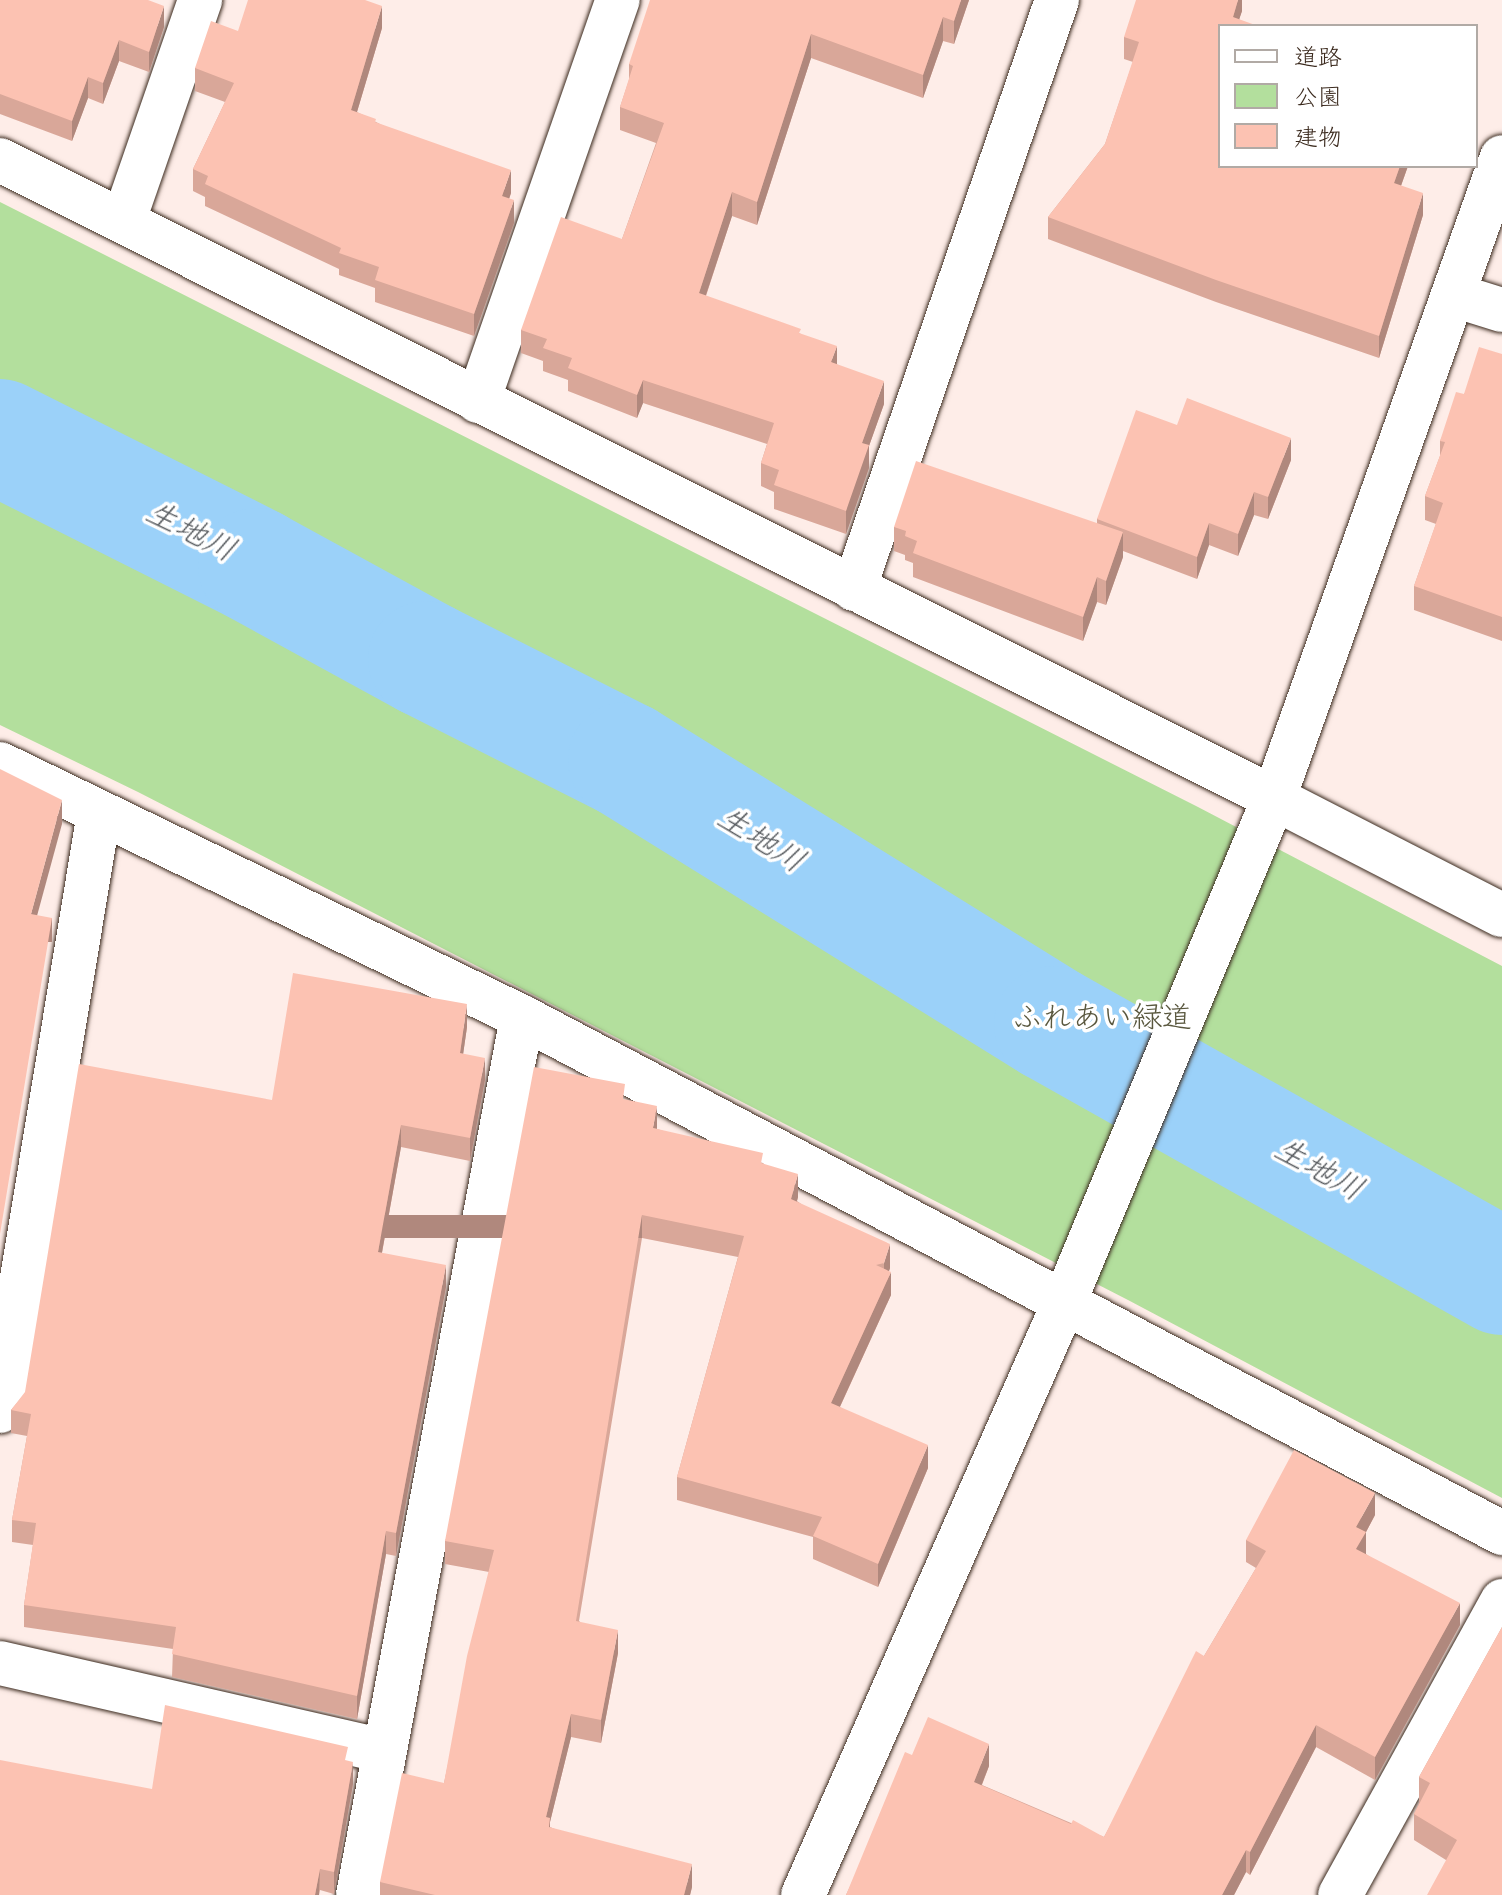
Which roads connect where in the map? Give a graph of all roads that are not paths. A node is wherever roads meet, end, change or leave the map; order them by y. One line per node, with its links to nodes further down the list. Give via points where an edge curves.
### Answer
1 (200, 0): 6 (street)
2 (618, 0): 9 (street)
3 (1057, 0): 10 (street)
4 (1502, 157): 7 (street)
5 (0, 160): 6 (street)
6 (124, 220): 9 (street)
7 (1454, 295): 8 (street); 13 (street)
8 (1502, 310)
9 (478, 401): 10 (street)
10 (854, 589): 13 (street)
11 (0, 764): 12 (street)
12 (99, 813): 15 (street); 17 (street)
13 (1268, 814): 14 (street); 16 (street)
14 (1502, 915)
15 (522, 1017): 16 (street); 21 (street)
16 (1070, 1286): 18 (street); 23 (street)
17 (0, 1411)
18 (1502, 1533)
19 (1502, 1601): 24 (street)
20 (0, 1663): 21 (street)
21 (384, 1751): 22 (street)
22 (358, 1895)
23 (803, 1895)
24 (1340, 1895)

